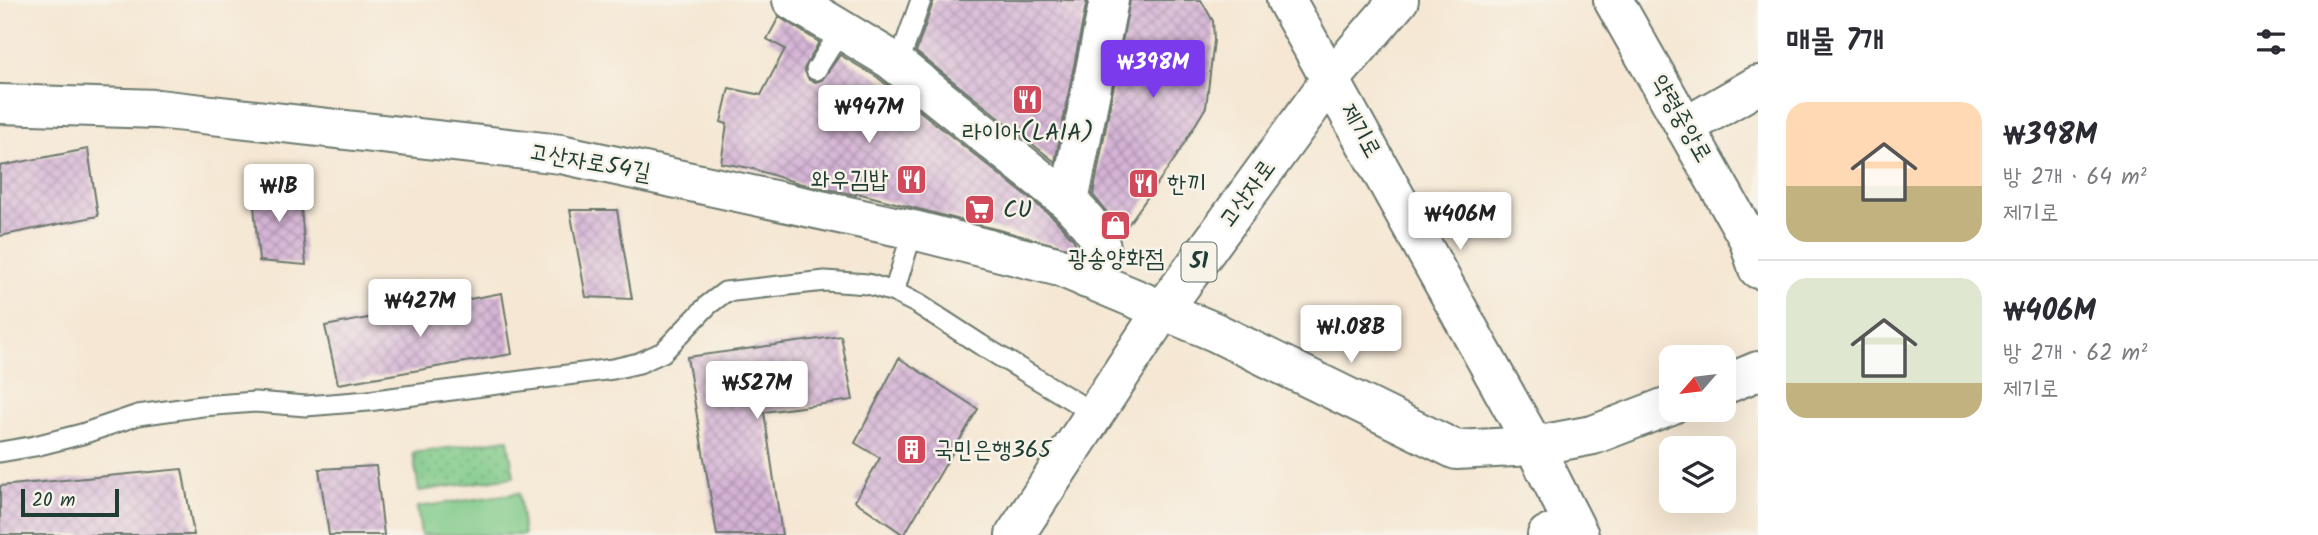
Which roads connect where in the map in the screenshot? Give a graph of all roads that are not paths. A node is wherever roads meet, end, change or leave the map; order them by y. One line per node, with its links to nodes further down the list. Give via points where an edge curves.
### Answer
1 (921, 0): 8 (lane)
2 (1109, 0): 14 (street)
3 (1286, 0): 10 (street, 제기로)
4 (1399, 0): 10 (street, 고산자로 / 51)
5 (1613, 0): 13 (street, 약령중앙로)
6 (795, 1): 7 (street)
7 (841, 30): 8 (street); 9 (lane)
8 (898, 65): 14 (street)
9 (816, 71)
10 (1331, 79): 19 (street, 고산자로 / 51); 24 (street, 제기로)
11 (1758, 85): 13 (street)
12 (0, 104): 15 (street, 고산자로54길, via 158,109 561,154)
13 (1685, 127): 16 (street, 약령중앙로)
14 (1069, 202): 17 (street, via 1100,245 1100,255)
15 (913, 230): 17 (street, 고산자로54길, via 1060,267); 18 (lane)
16 (1755, 247)
17 (1087, 279): 19 (street, 고산자로54길)
18 (894, 292): 23 (lane); 25 (lane, via 868,284 825,281 725,292 663,352 613,369 368,401 202,406 138,415 82,434)
19 (1163, 310): 23 (street, 고산자로 / 51); 24 (street, via 1456,450)
20 (1758, 371): 21 (street)
21 (1736, 380)
22 (1659, 410): 24 (street, via 1593,435)
23 (1095, 414): 27 (street, 고산자로 / 51)
24 (1534, 446): 26 (street, 제기로)
25 (0, 452)
26 (1568, 533)
27 (1015, 535)

